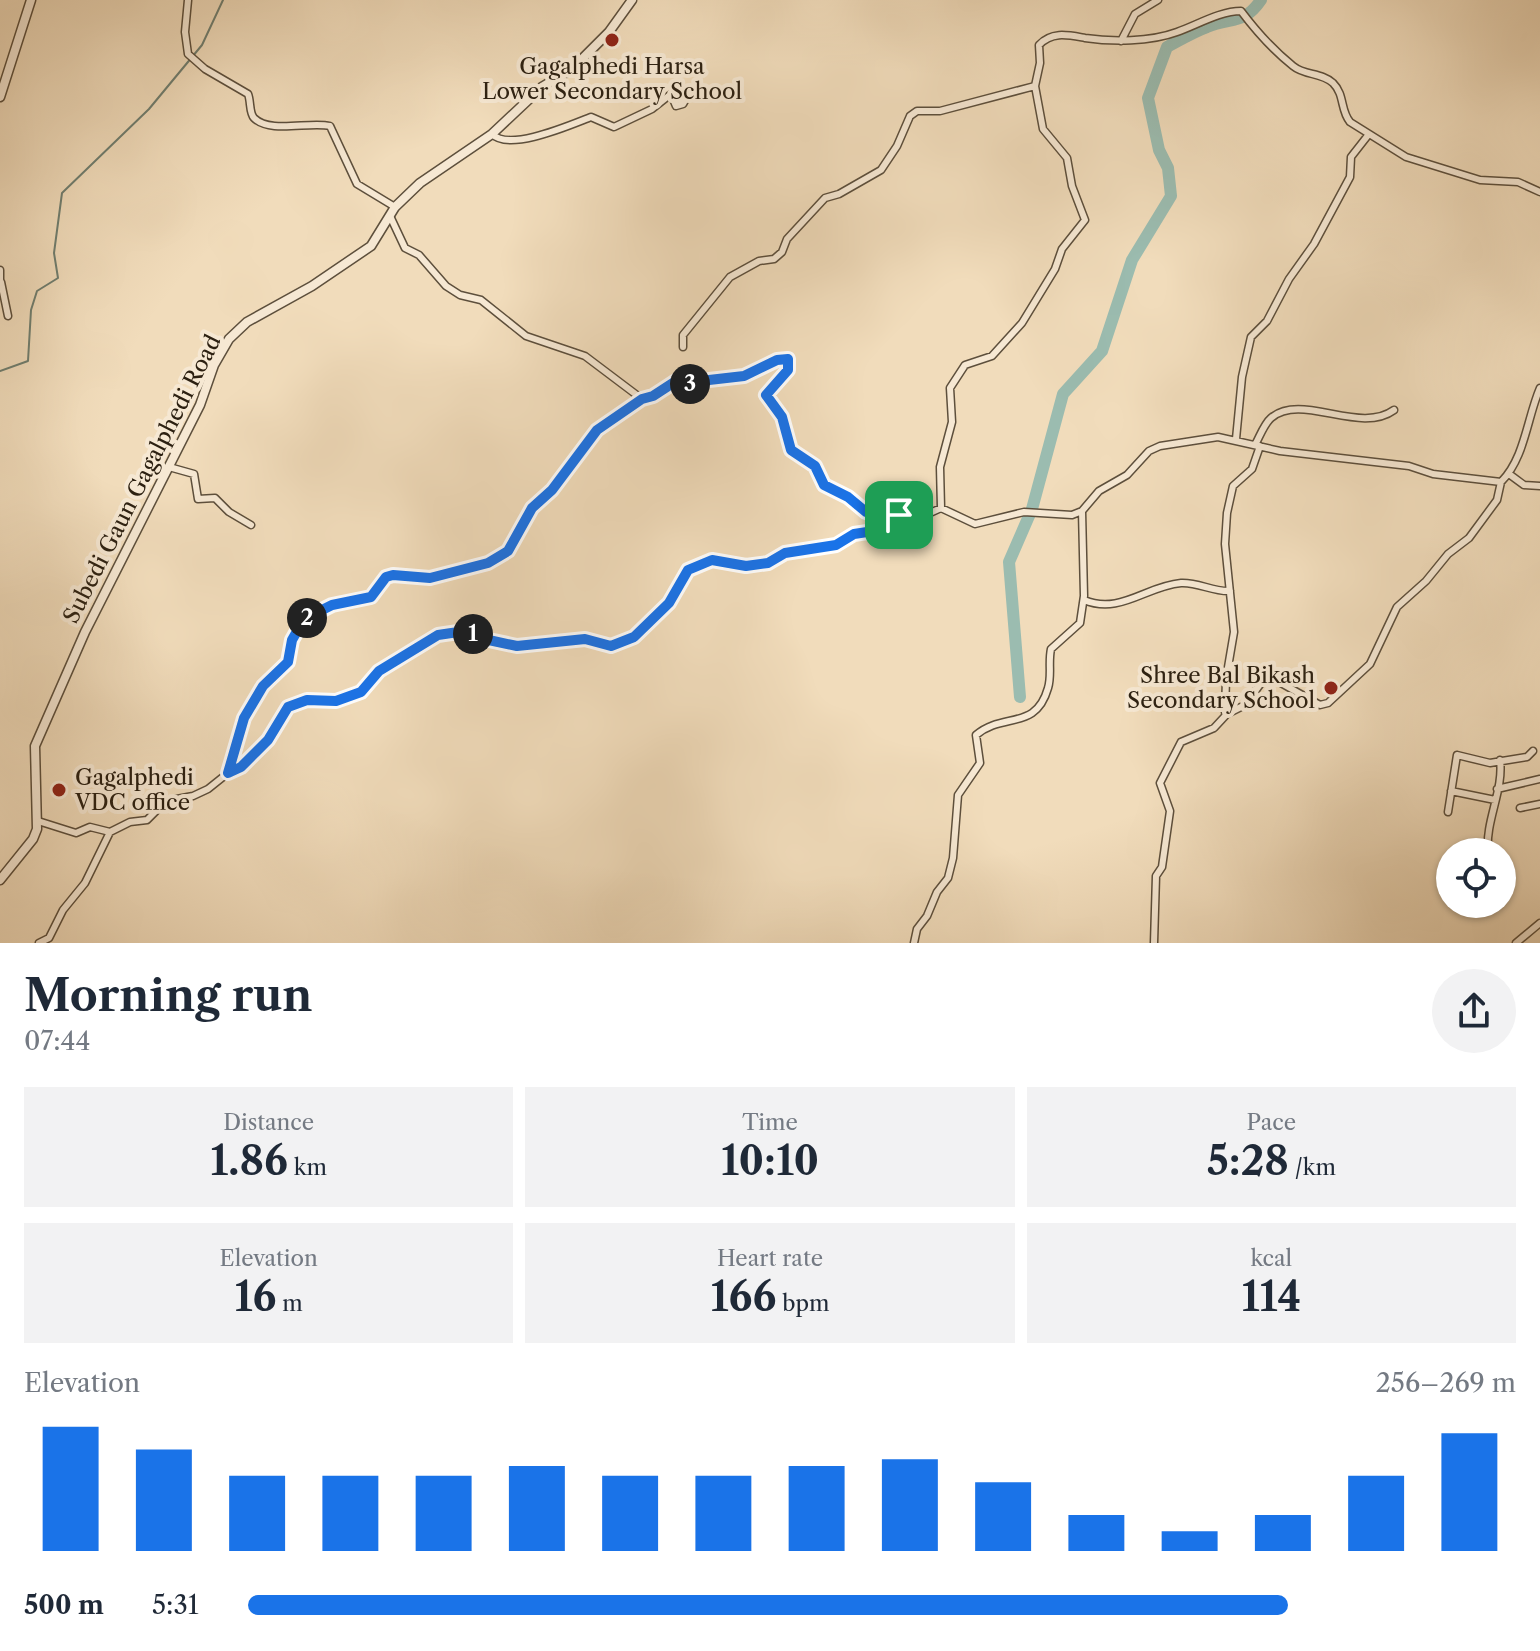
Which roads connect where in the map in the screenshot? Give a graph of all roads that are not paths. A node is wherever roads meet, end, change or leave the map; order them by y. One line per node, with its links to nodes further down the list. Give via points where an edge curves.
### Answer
1 (31, 0): 7 (street)
2 (188, 0): 12 (street, via 188,54 248,94 256,120 330,126 357,184)
3 (632, 0): 9 (street, Subedi Gaun Gagalphedi Road, via 572,69 542,87)
4 (1158, 0): 5 (street, via 1135,14)
5 (1121, 41): 6 (street, via 1063,34 1042,41); 10 (street, via 1173,34 1241,11 1293,66 1329,80 1342,96 1346,117)
6 (1035, 86): 16 (street, via 910,116 881,170 825,198 774,259 730,277 683,335); 26 (street, via 1043,129 1067,158 1085,220 1062,249 1022,323 992,356 965,365 950,388 952,422 940,467)
7 (0, 97)
8 (687, 97): 9 (street, via 676,106 671,94 614,127 591,117 541,136 503,140)
9 (492, 134): 12 (street, Subedi Gaun Gagalphedi Road, via 420,183)
10 (1369, 134): 11 (street, via 1406,157 1480,180 1518,182); 20 (street, via 1351,157 1350,177 1314,244 1267,321 1251,337)
11 (1540, 192)
12 (392, 212): 18 (street, via 405,248 419,255 446,286 481,300 514,330 585,356); 22 (street, Subedi Gaun Gagalphedi Road, via 371,246 247,322 229,339)
13 (0, 270): 14 (street)
14 (0, 283): 15 (street)
15 (8, 316)
16 (683, 347)
17 (1540, 388): 23 (street)
18 (642, 399): 28 (street, via 676,381 700,384 744,376 788,359 788,370 766,395 782,417 791,450 815,466 824,485 866,512 880,518); 35 (street, via 597,430 497,559 430,578 386,577 371,597 332,605 304,619 288,662 263,686 244,718)
19 (1394, 410): 21 (street, via 1355,418 1291,408 1271,418)
20 (1236, 439): 21 (street); 27 (street, via 1155,447)
21 (1257, 446): 24 (street); 30 (street, via 1252,469 1233,486 1227,513)
22 (169, 467): 29 (street, via 194,474 198,499 215,498); 43 (street, Subedi Gaun Gagalphedi Road, via 85,632 35,746)
23 (1509, 474): 24 (street); 25 (street, via 1524,485)
24 (1501, 482): 32 (street, via 1486,517 1397,607 1379,652 1344,691 1320,705 1272,678 1264,679 1249,703)
25 (1540, 486)
26 (941, 508): 27 (street, via 975,524 1024,512); 28 (street)
27 (1082, 511): 31 (street)
28 (899, 515): 35 (street, via 887,529 785,553 768,563 746,566 712,560 688,570 669,603 634,637 611,646 585,639 517,646 465,631 438,635 379,671 361,692 288,707 268,740)
29 (251, 525)
30 (1230, 591): 31 (street, via 1178,583 1119,604); 32 (street, via 1234,632)
31 (1084, 600): 49 (street, via 1077,629 1051,649 1052,672 1042,706 976,735 980,763 958,795 951,870)
32 (1227, 714): 50 (street, via 1214,728 1181,742 1160,783 1170,811 1165,854 1156,876)
33 (1533, 751): 34 (street, via 1527,757)
34 (1500, 760): 37 (street); 38 (street, via 1483,763 1457,755)
35 (228, 773): 44 (street, via 193,796 166,801 147,820)
36 (1540, 779): 37 (street)
37 (1497, 789): 39 (street)
38 (1451, 791): 39 (street); 42 (street)
39 (1495, 800): 45 (street)
40 (1540, 804): 41 (street)
41 (1520, 808)
42 (1448, 812)
43 (38, 821): 44 (street, via 72,833 90,827); 46 (street, via 33,839)
44 (110, 832): 48 (street, via 85,883 49,938)
45 (1490, 838)
46 (0, 880)
47 (1540, 923): 51 (street)
48 (39, 943)
49 (914, 943)
50 (1154, 943)
51 (1516, 943)

